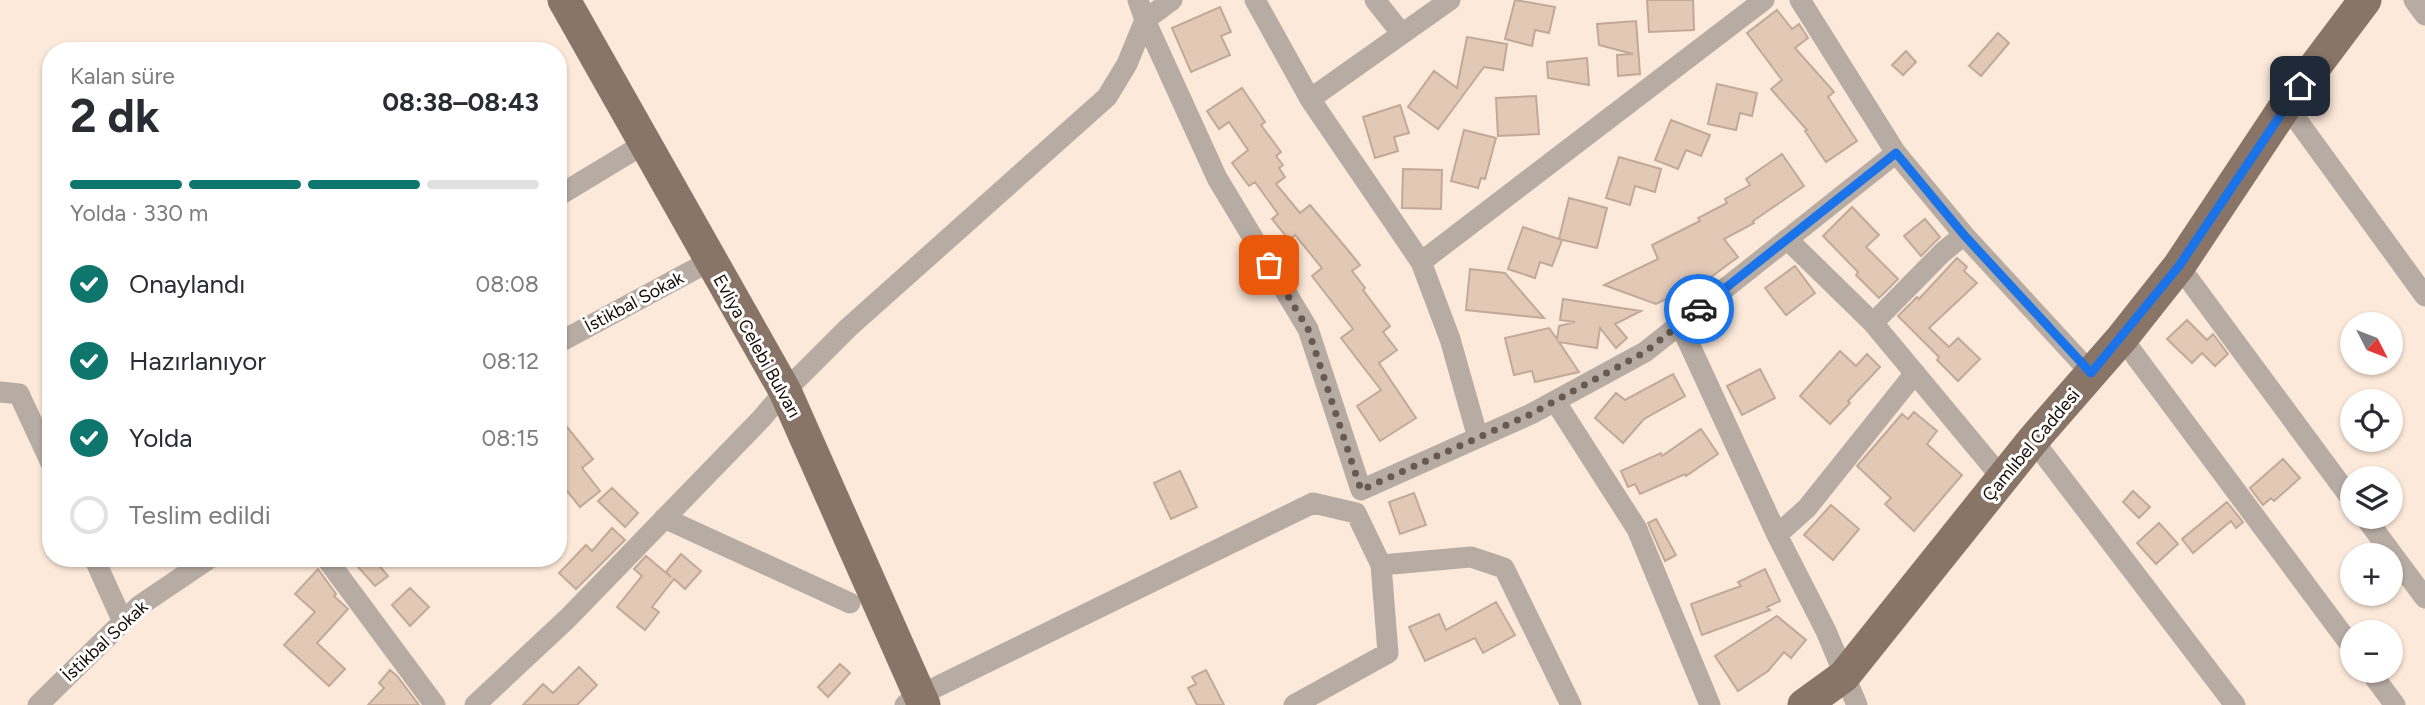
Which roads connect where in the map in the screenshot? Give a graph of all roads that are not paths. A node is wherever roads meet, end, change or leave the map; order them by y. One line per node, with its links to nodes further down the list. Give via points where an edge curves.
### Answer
1 (564, 0): 20 (main road, Evliya Celebi Bulvarı)
2 (1172, 0): 10 (street)
3 (1255, 0): 13 (street)
4 (1375, 0): 12 (street)
5 (1450, 0): 12 (street)
6 (1764, 0): 21 (street)
7 (1800, 0): 16 (street)
8 (2365, 0): 14 (main road, Çamlıbel Caddesi)
9 (2414, 0): 11 (street)
10 (1141, 10): 30 (street, via 1127,64 1107,97 848,328); 33 (street, via 1217,178 1308,329 1361,490)
11 (2425, 15)
12 (1402, 34): 13 (street)
13 (1310, 99): 21 (street)
14 (2286, 105): 22 (main road, Çamlıbel Caddesi); 23 (street)
15 (634, 150): 17 (street)
16 (1896, 153): 18 (street); 19 (street)
17 (567, 191)
18 (1964, 235): 24 (street); 29 (street)
19 (1787, 239): 24 (street); 25 (street)
20 (710, 261): 26 (street, İstikbal Sokak); 30 (main road, Evliya Celebi Bulvarı)
21 (1420, 262): 33 (street, via 1450,339)
22 (2179, 266): 27 (main road, Çamlıbel Caddesi); 37 (street)
23 (2425, 296)
24 (1873, 323): 28 (street)
25 (1680, 324): 32 (street, via 1645,352); 40 (street)
26 (567, 338)
27 (2122, 338): 29 (main road, Çamlıbel Caddesi); 48 (street)
28 (1915, 373): 36 (street); 40 (street, via 1807,508)
29 (2091, 373): 34 (main road, Çamlıbel Caddesi)
30 (785, 391): 38 (street); 51 (main road, Evliya Celebi Bulvarı)
31 (0, 392): 35 (street, via 19,394)
32 (1555, 401): 33 (street); 57 (street, via 1637,530)
33 (1478, 438)
34 (2033, 440): 36 (main road, Çamlıbel Caddesi); 59 (street)
35 (42, 444)
36 (2002, 478): 50 (main road, Çamlıbel Caddesi)
37 (2340, 484)
38 (664, 519): 46 (street); 54 (street)
39 (2374, 529): 45 (street)
40 (1777, 535): 50 (street)
41 (1381, 565): 51 (street, via 1356,513 1313,503); 55 (street, via 1388,653); 56 (street, via 1471,557 1504,568)
42 (98, 567): 47 (street)
43 (197, 567): 47 (street, İstikbal Sokak)
44 (333, 567): 53 (street)
45 (2425, 598)
46 (850, 603)
47 (123, 622): 52 (street, İstikbal Sokak)
48 (2340, 631)
49 (2379, 683): 60 (street)
50 (1850, 690): 58 (main road, Çamlıbel Caddesi)
51 (916, 702)
52 (38, 705)
53 (435, 705)
54 (475, 705)
55 (1294, 705)
56 (1571, 705)
57 (1710, 705)
58 (1804, 705)
59 (2235, 705)
60 (2395, 705)

